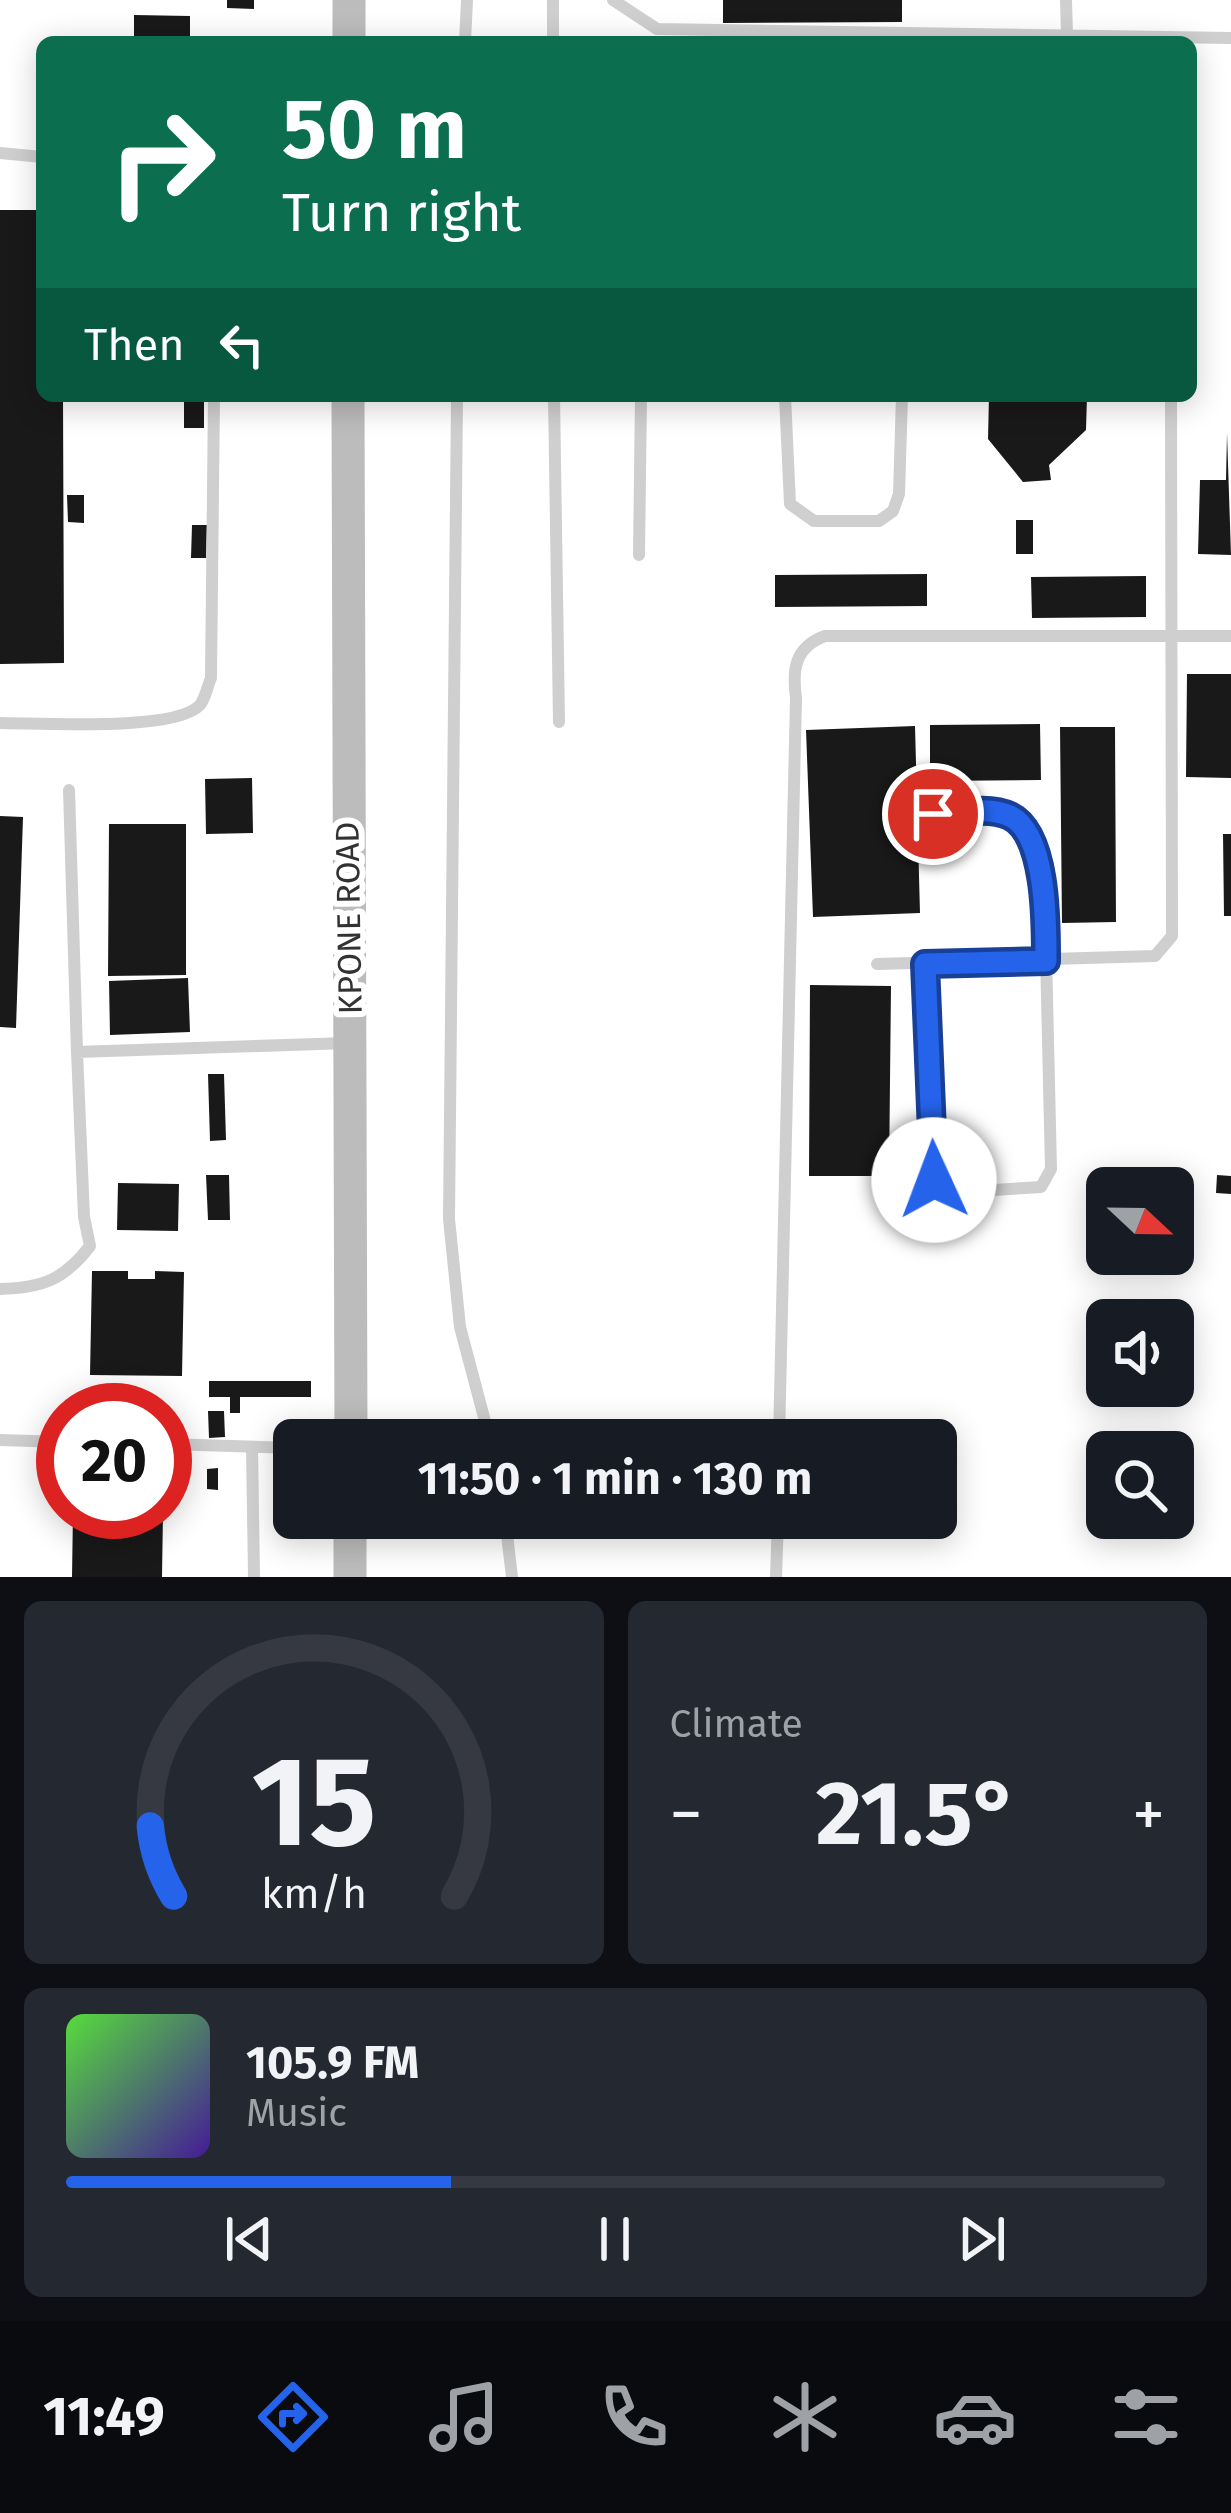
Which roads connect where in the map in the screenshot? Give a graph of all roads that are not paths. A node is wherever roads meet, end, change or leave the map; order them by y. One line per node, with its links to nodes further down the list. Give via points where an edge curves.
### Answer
1 (349, 0): 7 (main road)
2 (466, 0): 8 (lane)
3 (553, 0): 9 (lane)
4 (614, 0): 6 (lane, via 657,29)
5 (1066, 0): 6 (lane)
6 (1066, 34): 10 (lane)
7 (349, 36)
8 (464, 36)
9 (553, 36)
10 (1107, 36)
11 (1231, 38): 12 (lane)
12 (1197, 39)
13 (0, 154): 14 (lane)
14 (36, 157)
15 (214, 402): 27 (lane, via 211,678 200,704 182,716 141,720)
16 (348, 402): 33 (main road, KPONE ROAD)
17 (457, 402): 37 (lane, via 449,1219 460,1327)
18 (554, 402): 26 (lane)
19 (641, 402): 23 (lane)
20 (785, 402): 21 (lane, via 790,504 814,521 879,521 893,511)
21 (902, 402)
22 (1171, 402): 24 (lane)
23 (639, 554)
24 (1175, 636): 25 (lane); 30 (lane, via 1172,936 1155,956); 38 (lane, via 825,636 808,643 792,670)
25 (1231, 636)
26 (559, 722)
27 (0, 723)
28 (69, 790): 34 (lane)
29 (933, 814): 30 (lane, via 992,812 1024,826 1034,843)
30 (1046, 961): 32 (lane); 32 (lane, via 1049,1179 1041,1187 946,1193 934,1180)
31 (877, 964): 32 (lane)
32 (925, 964)
33 (349, 1043): 34 (lane); 36 (main road, KPONE ROAD)
34 (77, 1052): 35 (lane, via 90,1246 71,1270 38,1288)
35 (0, 1288)
36 (351, 1419)
37 (484, 1419)
38 (779, 1419)
39 (0, 1440): 40 (lane)
40 (36, 1441)
41 (192, 1445): 42 (lane)
42 (252, 1447): 43 (lane); 47 (lane)
43 (273, 1448)
44 (350, 1539): 48 (main road)
45 (507, 1539): 49 (lane)
46 (777, 1539): 50 (lane)
47 (254, 1577)
48 (350, 1577)
49 (512, 1577)
50 (776, 1577)

